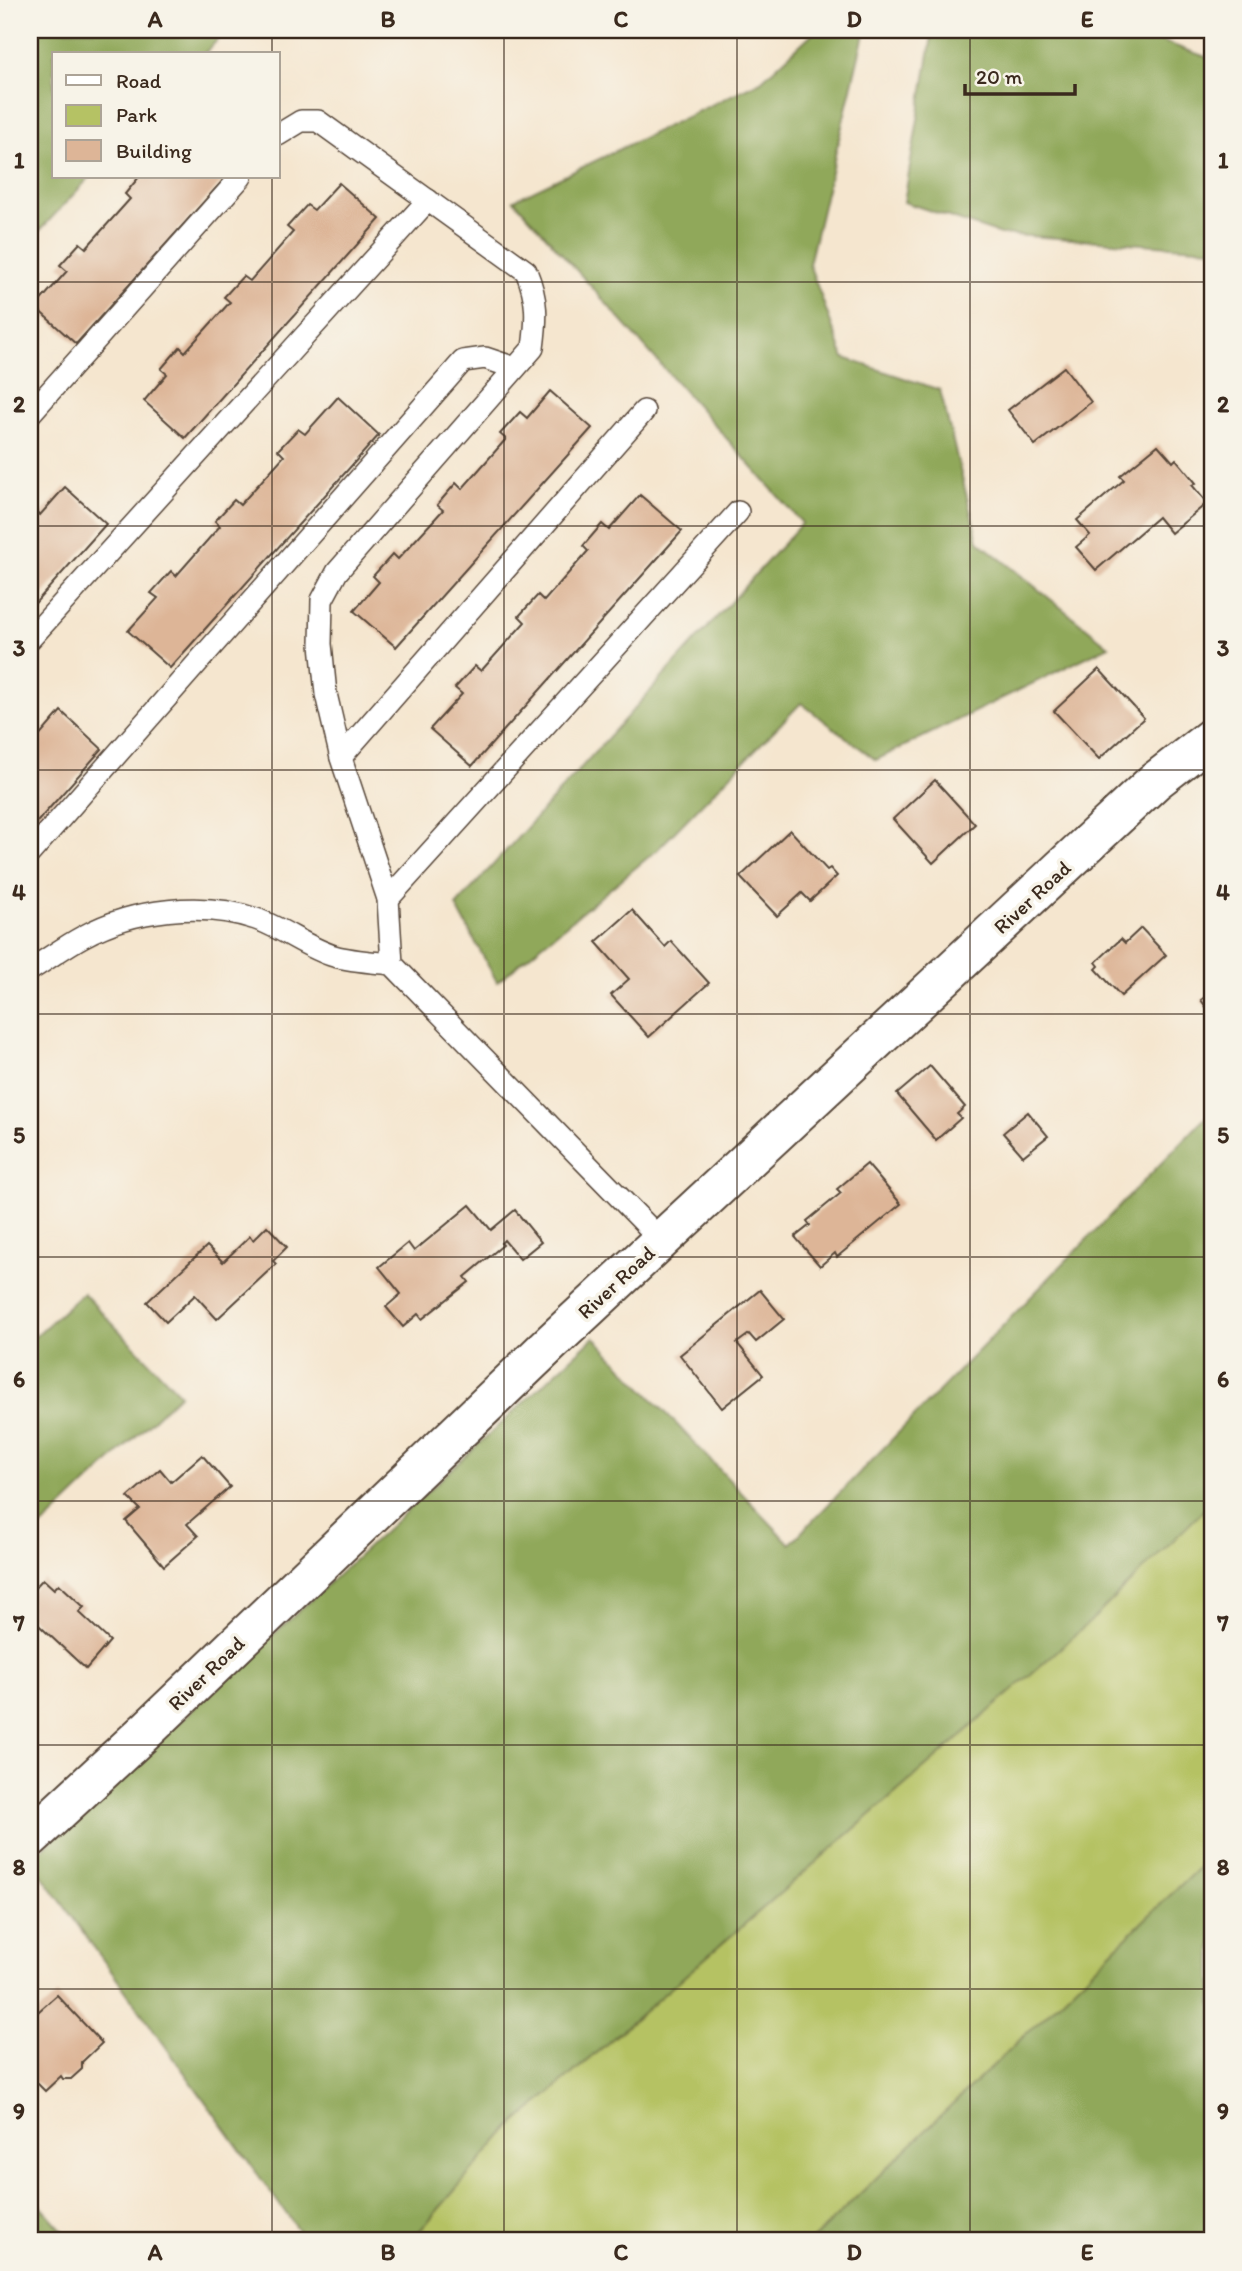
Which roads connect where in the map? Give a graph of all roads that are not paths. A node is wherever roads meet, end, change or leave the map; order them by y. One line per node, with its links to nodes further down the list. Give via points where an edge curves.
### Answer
1 (280, 134): 3 (lane, via 301,121 318,121)
2 (240, 178): 6 (lane)
3 (428, 200): 4 (lane, via 526,271 535,293 537,321 533,348); 8 (lane)
4 (515, 368): 10 (lane, via 337,572 323,600 326,694); 11 (lane, via 485,358 463,361)
5 (644, 411): 10 (lane)
6 (30, 414)
7 (738, 512): 12 (lane)
8 (30, 639)
9 (1212, 737): 15 (street, River Road, via 1154,782)
10 (341, 757): 12 (lane)
11 (30, 853)
12 (388, 899): 13 (lane)
13 (392, 964): 14 (lane, via 333,956 257,919 188,909 111,923); 15 (lane)
14 (30, 971)
15 (661, 1240): 16 (street, River Road)
16 (30, 1838)

